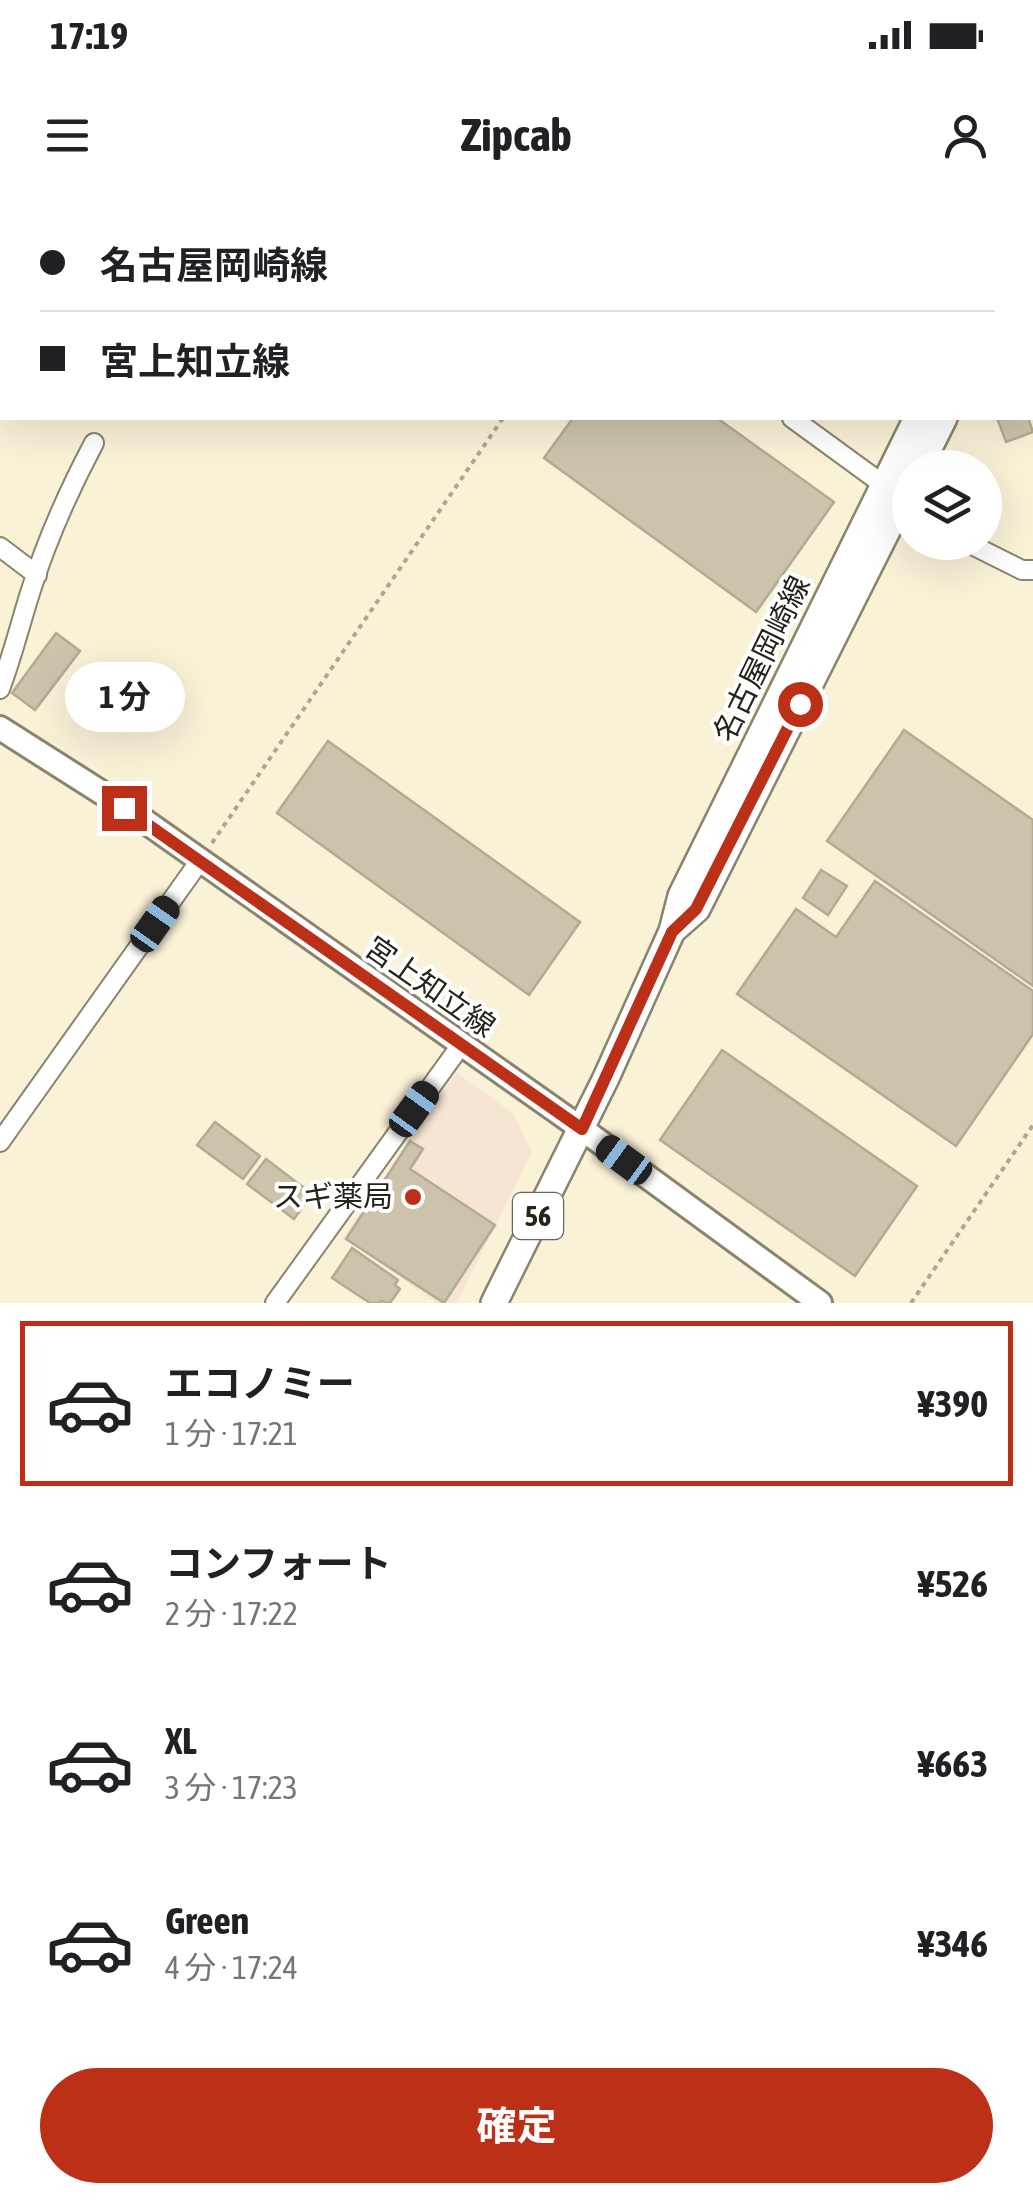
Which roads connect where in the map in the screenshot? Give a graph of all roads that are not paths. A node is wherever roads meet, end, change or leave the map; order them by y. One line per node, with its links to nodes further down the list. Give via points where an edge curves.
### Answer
1 (795, 420): 7 (street)
2 (917, 420): 5 (main road, 名古屋岡崎線 / 56)
3 (943, 420): 6 (main road)
4 (94, 443): 12 (street)
5 (911, 450)
6 (928, 450)
7 (892, 486)
8 (892, 511): 17 (main road, 名古屋岡崎線 / 56, via 681,896 672,932)
9 (0, 547): 12 (street)
10 (1002, 560): 11 (street)
11 (1033, 570)
12 (37, 575): 13 (street)
13 (0, 689)
14 (0, 728): 15 (main road, 宮上知立線)
15 (199, 862): 16 (main road, 宮上知立線); 18 (street)
16 (461, 1045): 17 (main road, 宮上知立線); 19 (street)
17 (582, 1129): 20 (main road, 名古屋岡崎線 / 56); 21 (main road, 宮上知立線)
18 (0, 1142)
19 (275, 1303)
20 (494, 1303)
21 (820, 1303)

